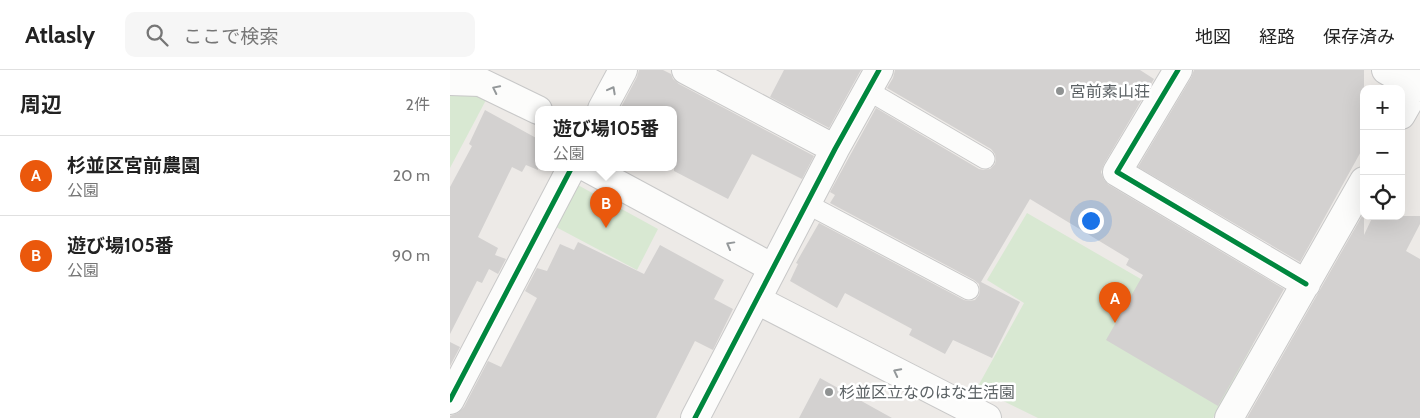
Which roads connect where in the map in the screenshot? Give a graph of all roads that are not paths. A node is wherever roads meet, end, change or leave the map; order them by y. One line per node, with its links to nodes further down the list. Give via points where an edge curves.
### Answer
1 (623, 70): 8 (street, one-way to 1)
2 (686, 70): 11 (street)
3 (1178, 70): 18 (street, via 1117,172)
4 (1386, 70): 7 (street)
5 (873, 80): 11 (street); 12 (lane)
6 (450, 81): 10 (street, one-way to 6, via 480,82)
7 (1418, 85): 9 (street)
8 (604, 106)
9 (1405, 108)
10 (535, 109)
11 (835, 149): 16 (street)
12 (985, 160)
13 (570, 171): 21 (street)
14 (593, 171): 17 (street, one-way to 14)
15 (1360, 188): 18 (street)
16 (807, 204): 17 (street); 19 (lane)
17 (773, 268): 20 (street)
18 (1306, 284): 24 (street)
19 (969, 290)
20 (757, 300): 22 (street); 23 (street, one-way to 20)
21 (450, 400)
22 (695, 418)
23 (987, 418)
24 (1229, 418)

